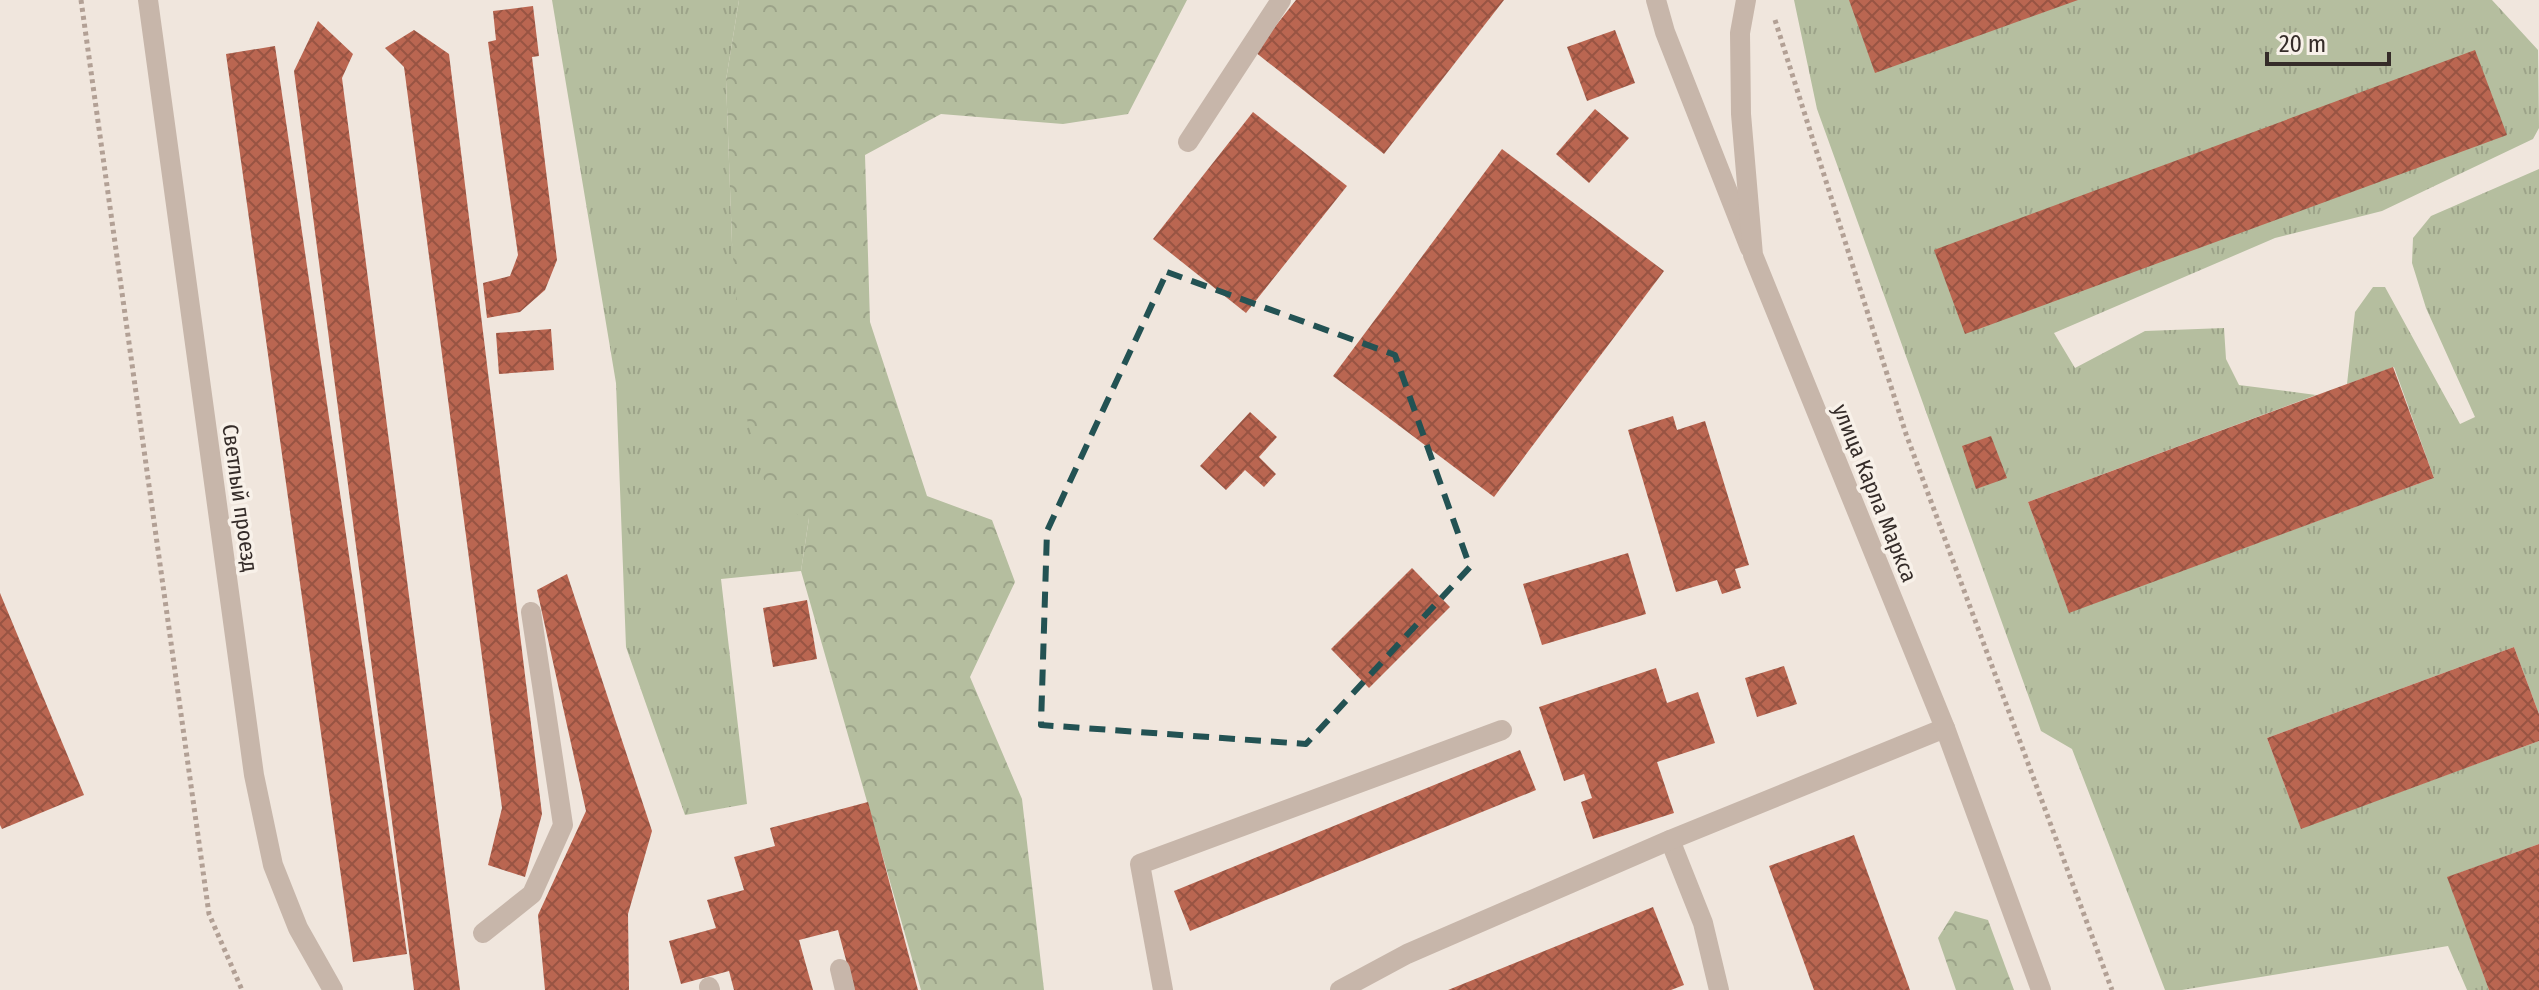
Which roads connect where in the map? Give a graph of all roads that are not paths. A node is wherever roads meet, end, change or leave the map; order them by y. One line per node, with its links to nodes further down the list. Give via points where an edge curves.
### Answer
1 (148, 0): 13 (street, Светлый проезд, via 254,775 273,865 298,928)
2 (1281, 0): 5 (street)
3 (1656, 0): 6 (street)
4 (1746, 0): 6 (street, улица Карла Маркса, via 1740,33 1741,114)
5 (1188, 142)
6 (1753, 255): 8 (street, улица Карла Маркса)
7 (531, 612): 11 (street, via 563,825 532,894)
8 (1945, 728): 10 (street); 18 (street, улица Карла Маркса)
9 (1502, 730): 15 (street, via 1140,864)
10 (1670, 840): 16 (street, via 1407,954); 17 (street, via 1703,923)
11 (483, 933)
12 (840, 969): 14 (street)
13 (333, 990)
14 (845, 990)
15 (1163, 990)
16 (1340, 990)
17 (1719, 990)
18 (2041, 990)

